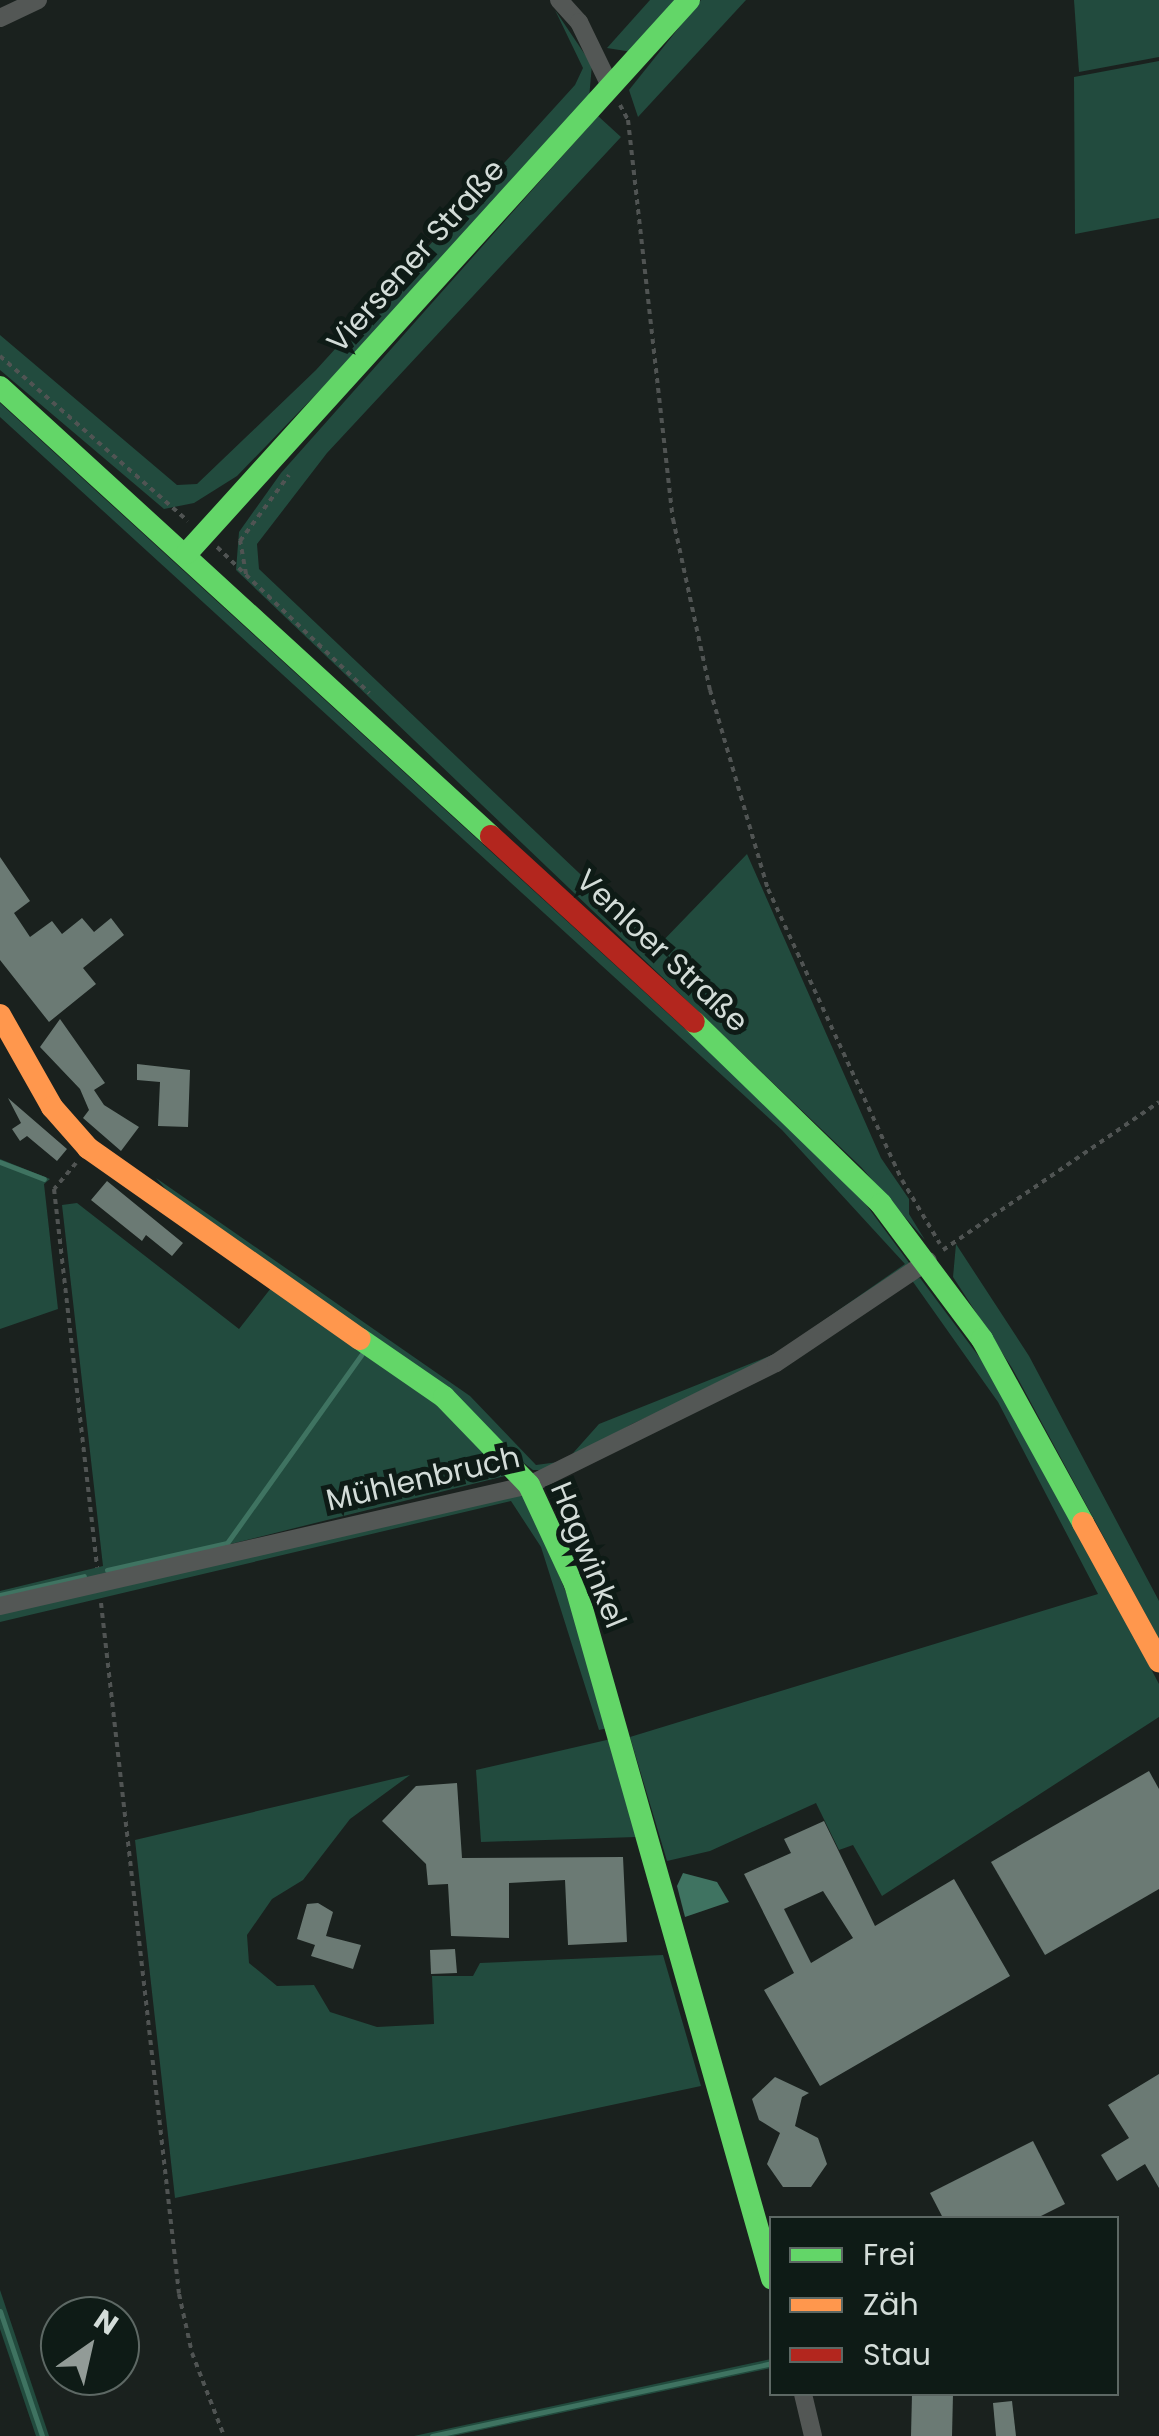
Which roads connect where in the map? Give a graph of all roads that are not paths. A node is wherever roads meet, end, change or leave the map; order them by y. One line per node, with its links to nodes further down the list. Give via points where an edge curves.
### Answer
1 (38, 0): 4 (street)
2 (559, 0): 5 (street, via 579,22)
3 (690, 0): 5 (street, Viersener Straße)
4 (0, 18)
5 (611, 88): 7 (street, Viersener Straße)
6 (0, 387): 7 (street, Venloer Straße)
7 (187, 553): 9 (street, Venloer Straße, via 782,1102)
8 (0, 1015): 10 (street, Hagwinkel, via 52,1107 88,1148 444,1397)
9 (936, 1255): 10 (street, Mühlenbruch, via 776,1363); 12 (street, Venloer Straße)
10 (529, 1485): 11 (street, Mühlenbruch); 13 (street, Hagwinkel, via 575,1584)
11 (0, 1606)
12 (1159, 1661)
13 (769, 2268)
14 (803, 2396): 15 (street)
15 (813, 2436)

